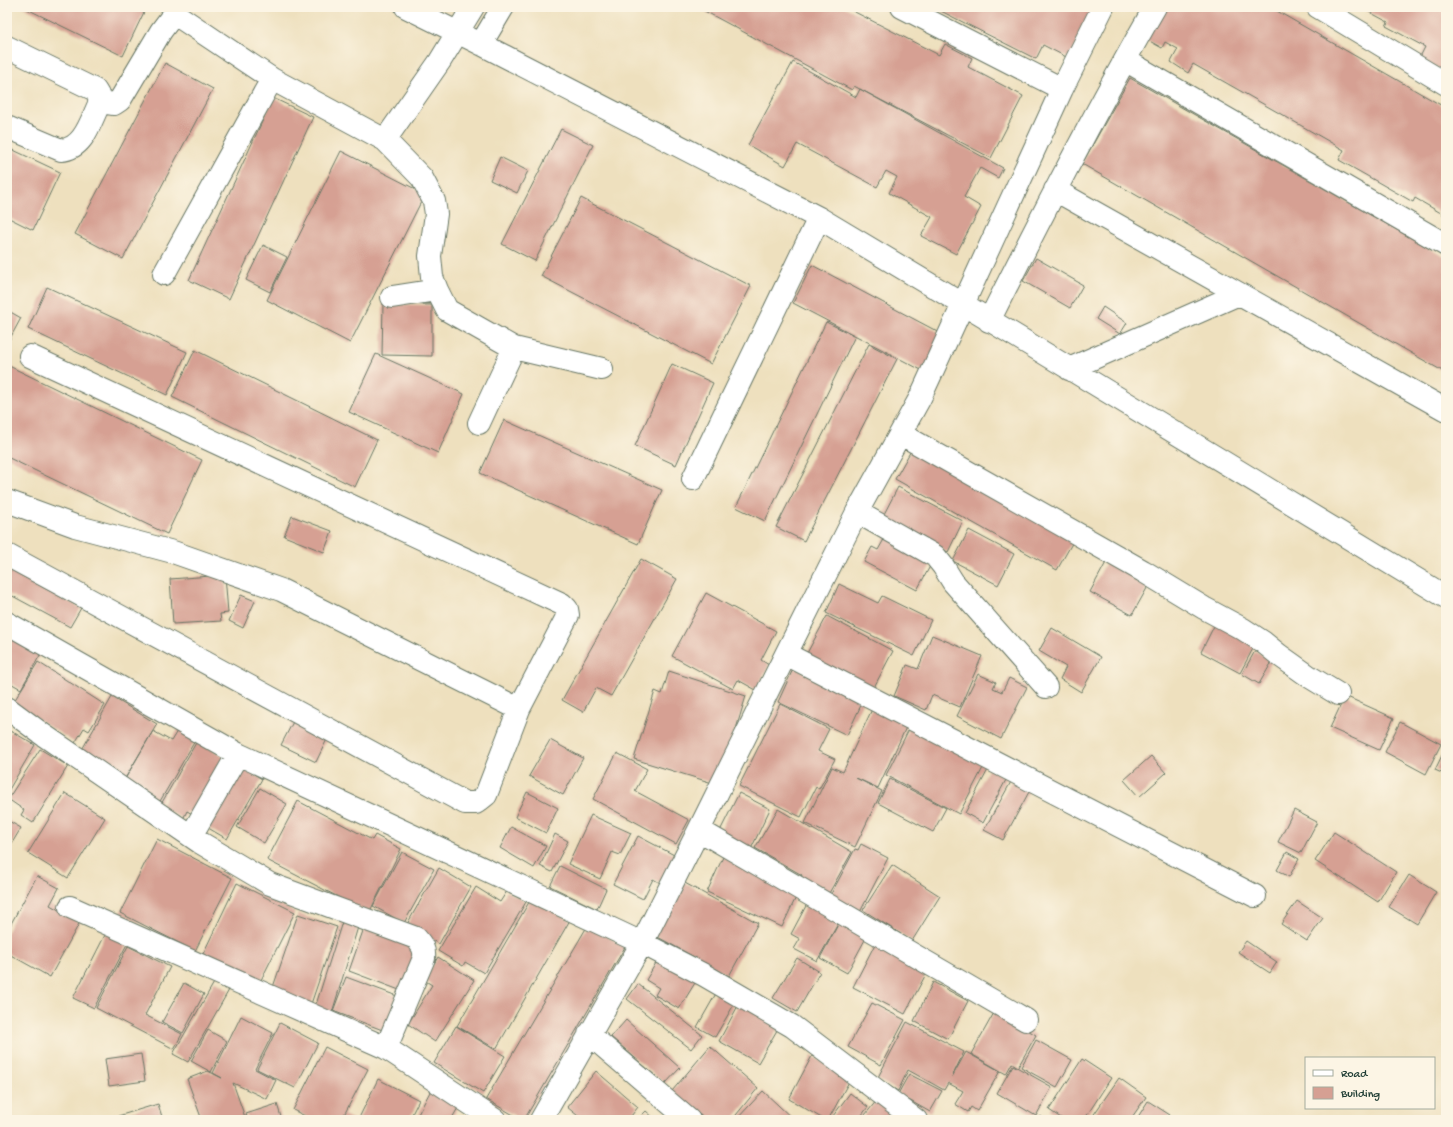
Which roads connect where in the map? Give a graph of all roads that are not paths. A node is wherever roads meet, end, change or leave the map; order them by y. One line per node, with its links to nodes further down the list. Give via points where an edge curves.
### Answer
1 (406, 7): 8 (street)
2 (473, 7): 8 (street)
3 (503, 7): 9 (street)
4 (902, 7): 14 (street)
5 (1103, 7): 14 (street)
6 (1155, 7): 11 (street)
7 (1318, 7): 13 (street)
8 (458, 33): 9 (street); 17 (street)
9 (481, 44): 19 (street)
10 (7, 47): 15 (street, via 95,90)
11 (1125, 60): 18 (street); 20 (street)
12 (272, 80): 15 (street, via 178,16 170,19 161,31 120,100 114,104); 17 (street); 21 (street)
13 (1446, 84)
14 (1062, 90): 25 (street)
15 (100, 102): 16 (street, via 80,142 68,150 61,150)
16 (7, 127)
17 (385, 140): 22 (street, via 422,178 434,201 436,214 430,256 432,278)
18 (1055, 190): 23 (street); 26 (street)
19 (819, 218): 25 (street); 34 (street)
20 (1446, 245)
21 (164, 274)
22 (437, 290): 24 (street); 27 (street, via 447,310)
23 (1239, 294): 30 (street); 31 (street)
24 (392, 297)
25 (962, 304): 26 (street); 33 (street)
26 (989, 320): 30 (street)
27 (514, 348): 29 (street); 32 (street)
28 (30, 356): 44 (street, via 562,604 567,608 568,615)
29 (602, 369)
30 (1069, 369): 38 (street)
31 (1446, 410)
32 (479, 423)
33 (901, 434): 36 (street); 42 (street, via 1243,629)
34 (693, 479)
35 (7, 501): 44 (street, via 75,526 173,552 281,590)
36 (857, 512): 40 (street); 41 (street, via 935,556 953,582)
37 (7, 556): 44 (street, via 465,803 476,803 486,795)
38 (1446, 597)
39 (7, 623): 45 (street)
40 (786, 654): 46 (street); 48 (street)
41 (1046, 687)
42 (1338, 694)
43 (7, 708): 47 (street)
44 (519, 709)
45 (238, 754): 47 (street); 50 (street)
46 (699, 830): 50 (street); 51 (street)
47 (191, 836): 53 (street, via 270,884 416,938 423,946 424,958)
48 (1255, 896)
49 (70, 907): 53 (street)
50 (642, 943): 52 (street); 57 (street, via 704,975 792,1026)
51 (1026, 1020)
52 (589, 1034): 55 (street); 56 (street)
53 (386, 1048): 54 (street)
54 (495, 1120)
55 (541, 1120)
56 (689, 1120)
57 (916, 1120)

